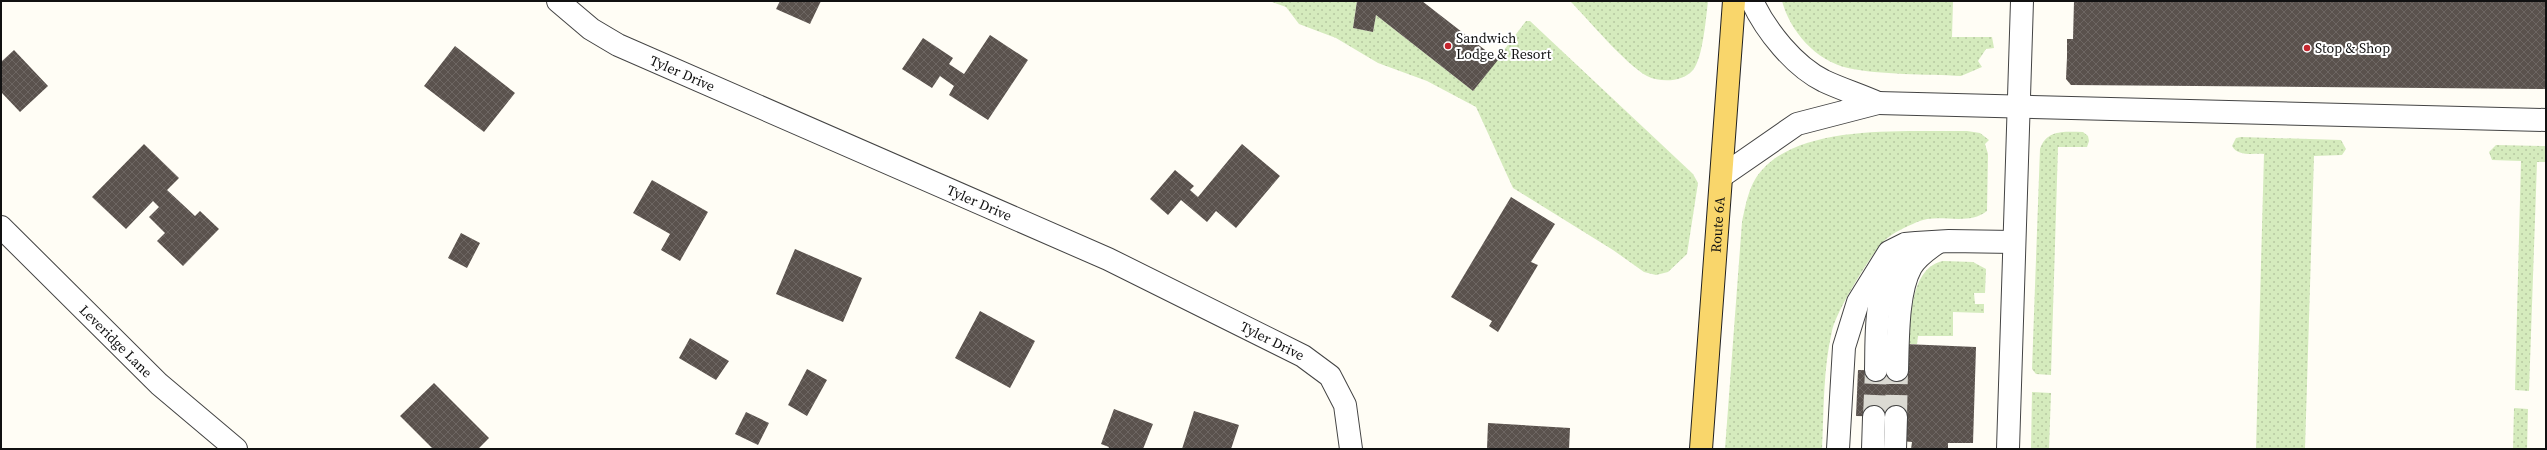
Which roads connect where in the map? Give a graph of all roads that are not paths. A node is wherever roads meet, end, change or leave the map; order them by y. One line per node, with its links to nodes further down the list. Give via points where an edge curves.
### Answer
1 (558, 1): 16 (street, Tyler Drive, via 591,29 618,45 1108,259 1303,356 1330,376 1342,399)
2 (1734, 1): 8 (main road, Route 6A)
3 (1752, 1): 5 (street, via 1760,17 1804,69 1823,81)
4 (2022, 1): 6 (street)
5 (1878, 103): 6 (street); 8 (street, via 1796,124)
6 (2018, 106): 7 (street); 11 (street)
7 (2546, 120)
8 (1722, 176): 17 (main road, Route 6A)
9 (1, 227): 15 (street, Leveridge Lane, via 159,384)
10 (1938, 242): 11 (street); 12 (street); 12 (street, via 1922,253 1911,267 1887,370 1878,309 1894,264)
11 (2014, 242): 21 (street)
12 (1916, 243): 18 (street, via 1905,244 1890,252 1858,302 1844,347)
13 (1874, 417): 19 (street)
14 (1896, 418): 20 (street)
15 (236, 449)
16 (1351, 449)
17 (1701, 449)
18 (1838, 449)
19 (1873, 449)
20 (1895, 449)
21 (2008, 449)

